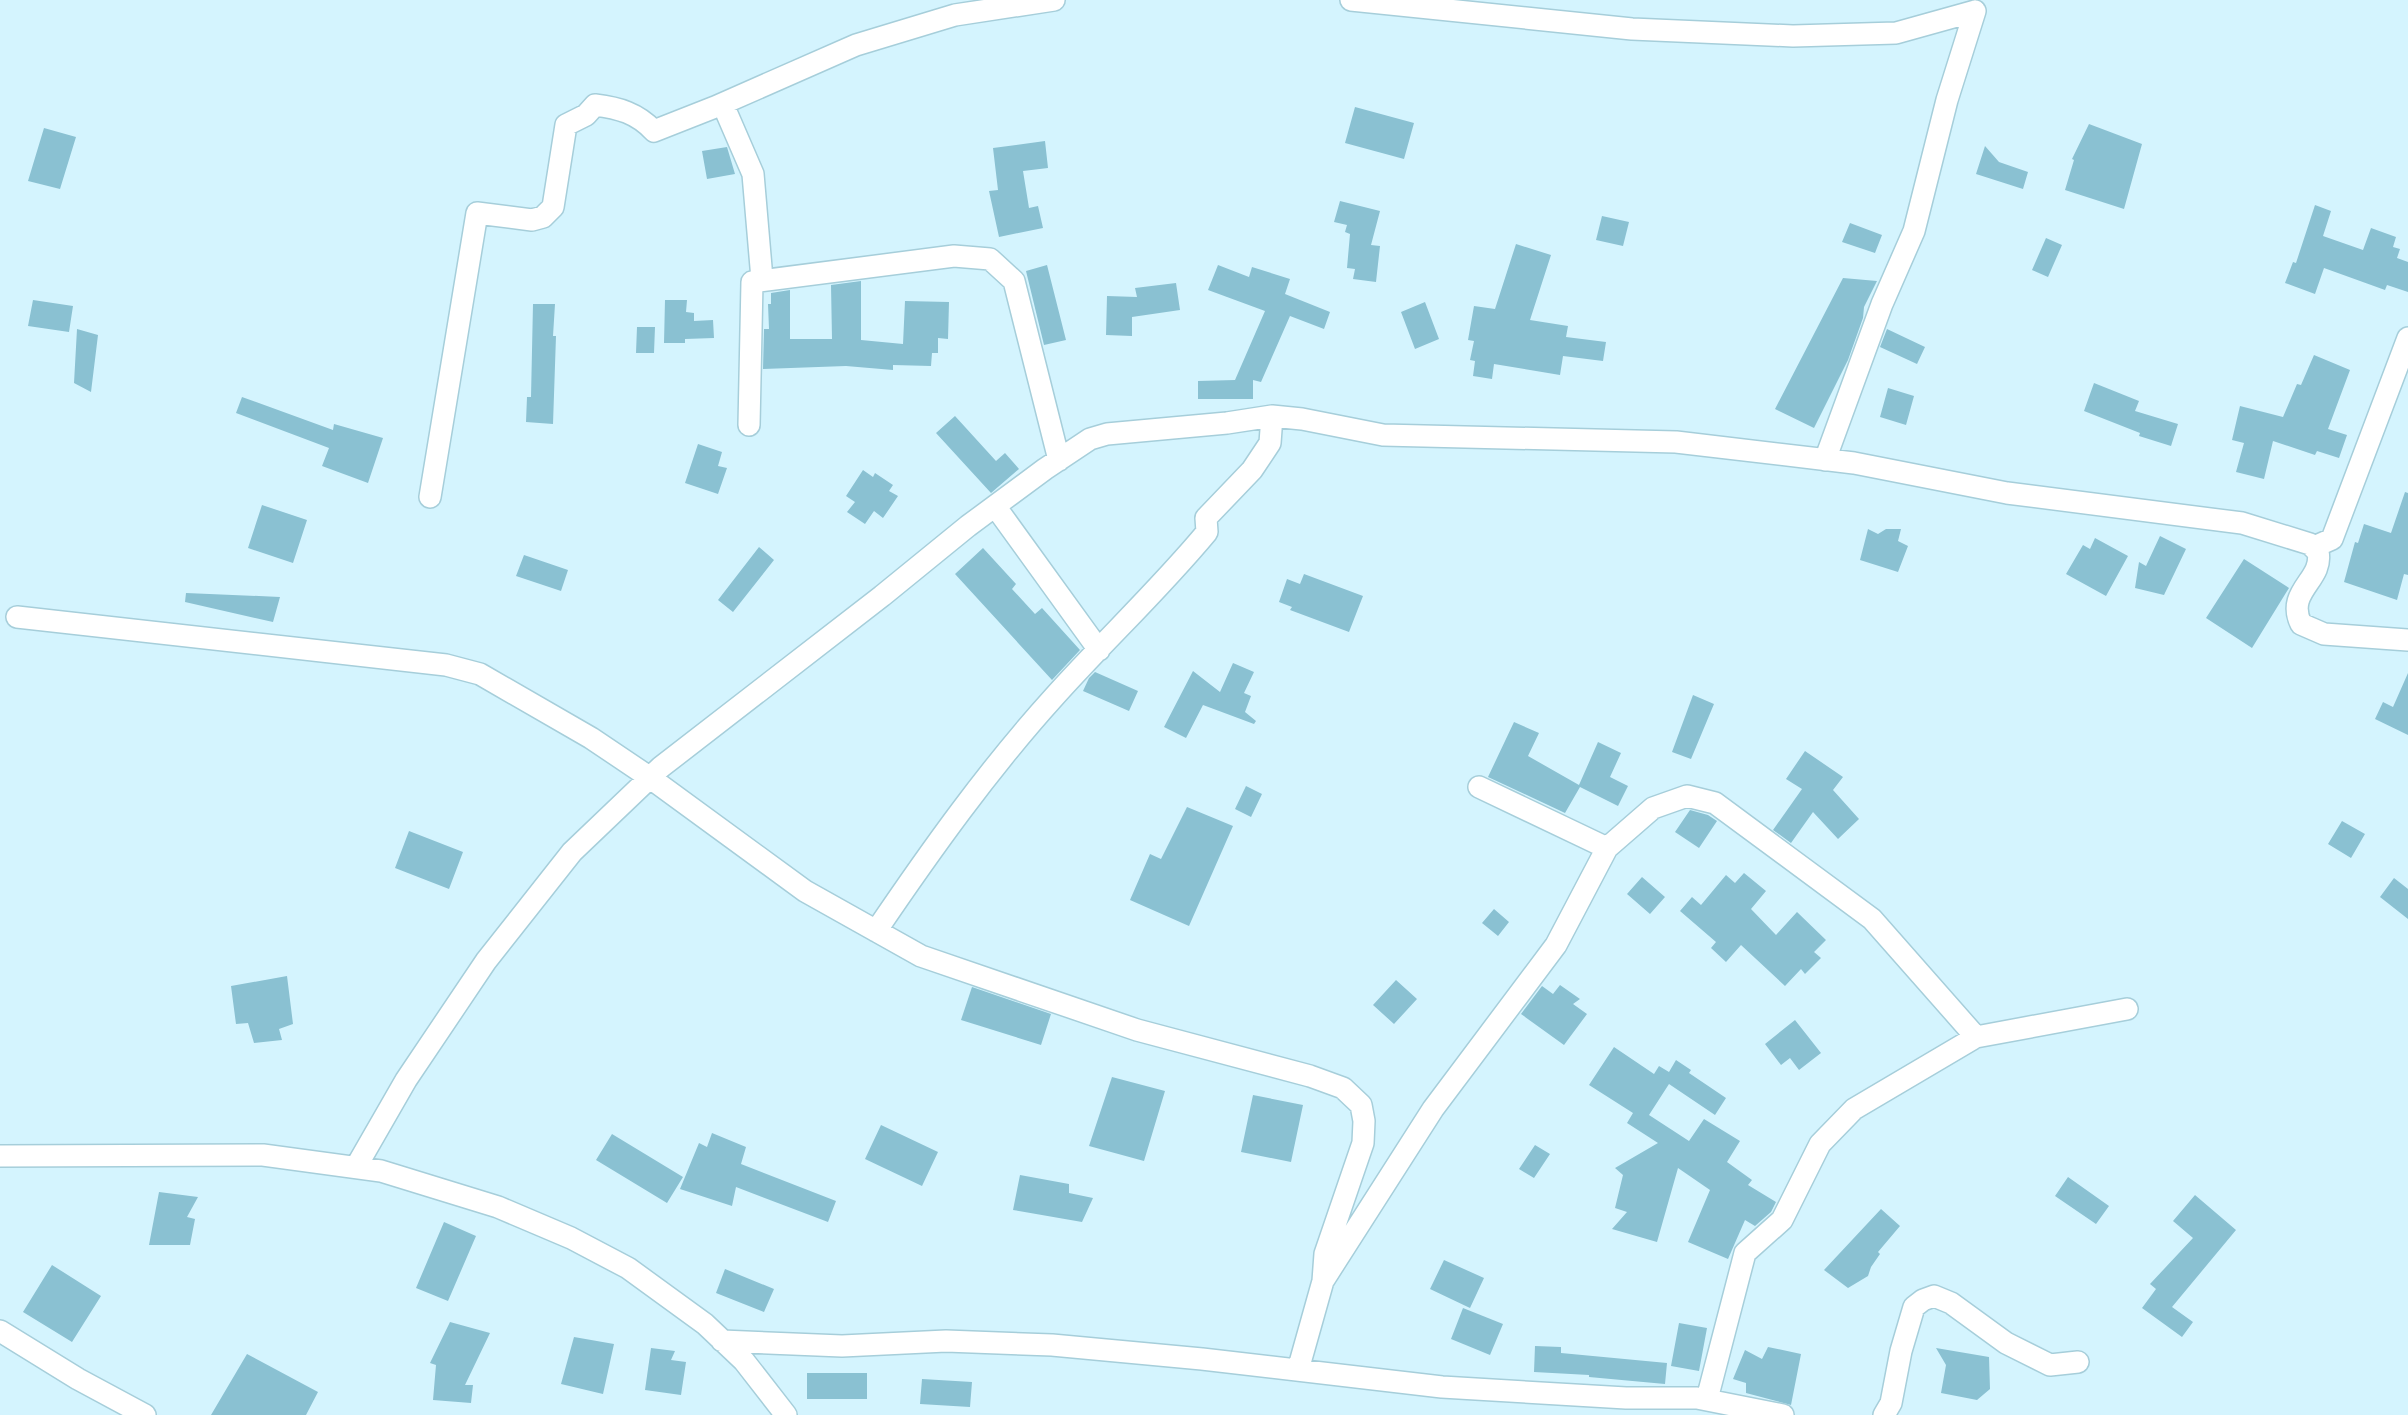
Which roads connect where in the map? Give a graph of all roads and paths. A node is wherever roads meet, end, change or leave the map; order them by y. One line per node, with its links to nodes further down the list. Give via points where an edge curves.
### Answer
1 (1054, 0): 3 (street, via 955,15 856,45)
2 (1351, 0): 9 (street, via 1632,29 1793,36 1896,33 1975,11 1914,231)
3 (715, 107): 4 (street, via 724,107 753,174); 10 (street, via 654,131 642,119 616,107 595,105 566,125 553,207 533,220 477,213)
4 (762, 279): 7 (street, via 751,282); 8 (street, via 954,256 990,259 1014,281)
5 (2408, 338): 12 (street, via 2332,540)
6 (1272, 416): 8 (street, via 1107,434 1090,439); 9 (street, via 1383,435 1676,442); 15 (street, via 1270,443 1252,470 1206,518 1207,533)
7 (749, 425)
8 (1059, 460): 11 (street)
9 (1825, 460): 12 (street, via 2007,493 2242,523)
10 (430, 497)
11 (995, 506): 15 (street); 16 (street)
12 (2314, 548): 14 (street, via 2318,566 2297,603 2301,624 2324,634)
13 (17, 617): 16 (street, via 446,665 480,674)
14 (2408, 640)
15 (1099, 650): 19 (street, via 1053,698 942,834)
16 (649, 777): 19 (street, via 805,891); 23 (street, via 572,852 486,961 406,1080)
17 (1479, 787): 18 (street)
18 (1607, 848): 21 (street, via 1653,808 1687,796 1715,803 1871,919); 24 (street, via 1556,945 1433,1110)
19 (876, 931): 24 (street, via 920,956 1137,1030 1343,1088 1361,1105 1363,1143 1325,1254)
20 (2127, 1009): 21 (street)
21 (1976, 1037): 29 (street, via 1854,1109 1820,1144 1782,1220 1745,1253)
22 (0, 1156): 23 (street, via 263,1155)
23 (356, 1167): 26 (street, via 498,1207 571,1238 628,1268)
24 (1322, 1281): 28 (street)
25 (0, 1331): 30 (street)
26 (722, 1340): 28 (street, via 842,1346 946,1341 1052,1345); 31 (street)
27 (2078, 1362): 33 (street, via 2050,1365 2006,1343 1934,1296 1914,1307 1891,1404)
28 (1298, 1370): 29 (street, via 1442,1387)
29 (1707, 1399): 32 (street)
30 (145, 1415)
31 (786, 1415)
32 (1783, 1415)
33 (1884, 1415)

